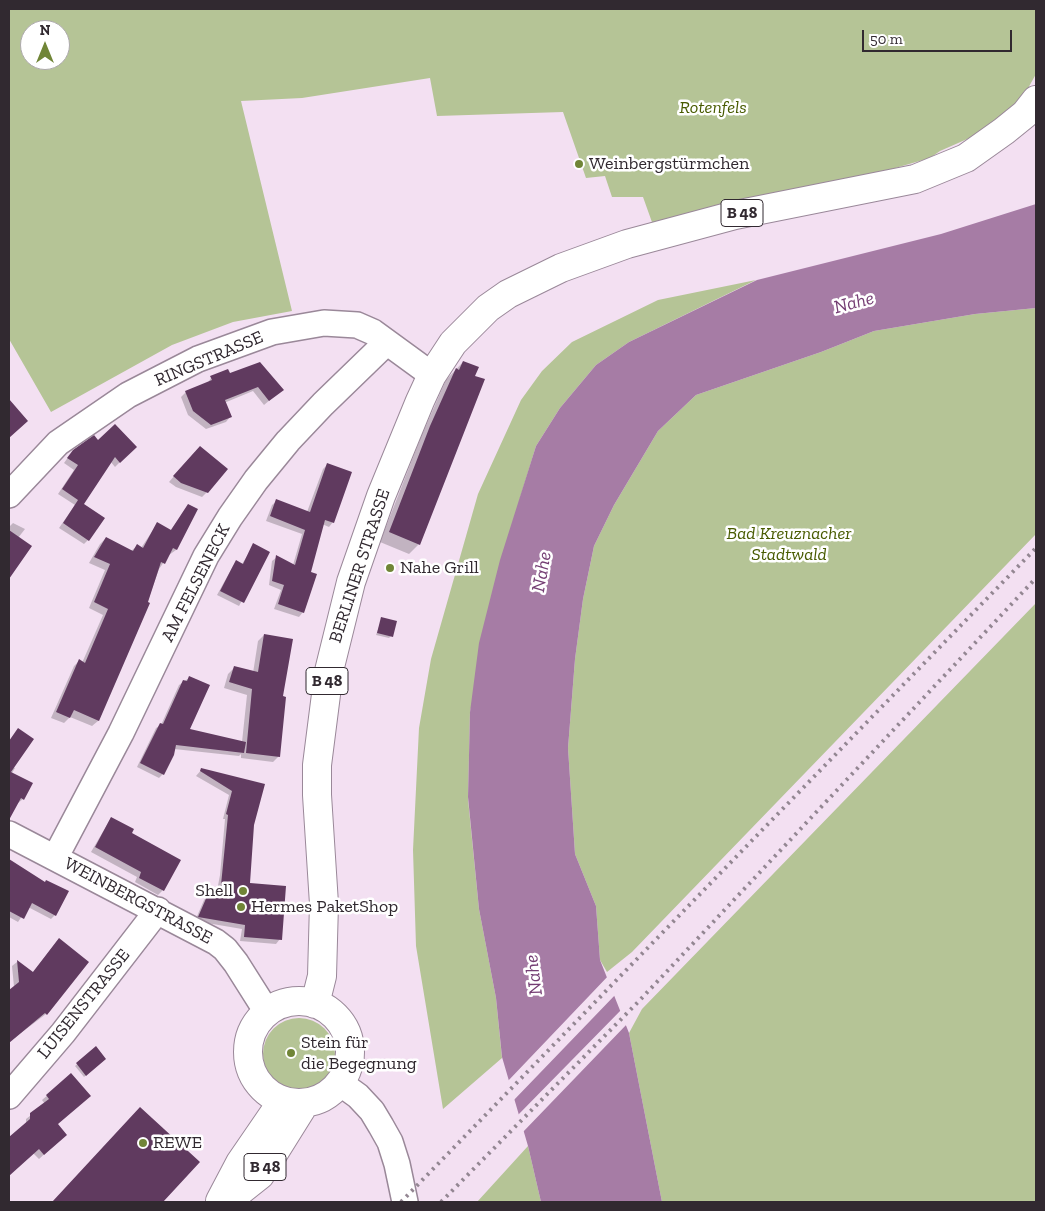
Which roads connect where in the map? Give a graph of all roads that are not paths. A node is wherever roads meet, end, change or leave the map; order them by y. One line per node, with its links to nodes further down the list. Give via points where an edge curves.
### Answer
1 (1036, 100): 3 (main road, B 48, via 1025,114 966,158 916,179 735,214 627,244 539,278 508,294 467,327)
2 (386, 343): 3 (street, RINGSTRASSE); 4 (street, RINGSTRASSE, via 373,332 341,323 300,326 246,340 162,376 95,416 58,443); 6 (street, AM FELSENECK, via 288,441 230,518 206,556 122,733)
3 (432, 375): 8 (main road, BERLINER STRASSE / B 48, via 367,533 329,671 317,765 324,904 322,976)
4 (9, 495)
5 (9, 834): 6 (street, WEINBERGSTRASSE)
6 (55, 858): 7 (street, WEINBERGSTRASSE)
7 (158, 910): 9 (street, WEINBERGSTRASSE, via 225,949); 11 (street, LUISENSTRASSE, via 63,1033)
8 (315, 1004): 9 (main road, via 290,1002); 10 (main road, via 335,1016 348,1036 349,1060)
9 (268, 1012): 12 (main road, via 252,1034 248,1060 258,1082)
10 (340, 1083): 12 (main road, via 323,1097); 15 (street, via 358,1096 381,1126 394,1157)
11 (9, 1096)
12 (292, 1101): 13 (main road, B 48, via 275,1112 240,1163); 14 (main road, B 48, via 260,1175)
13 (219, 1202)
14 (226, 1202)
15 (405, 1202)

